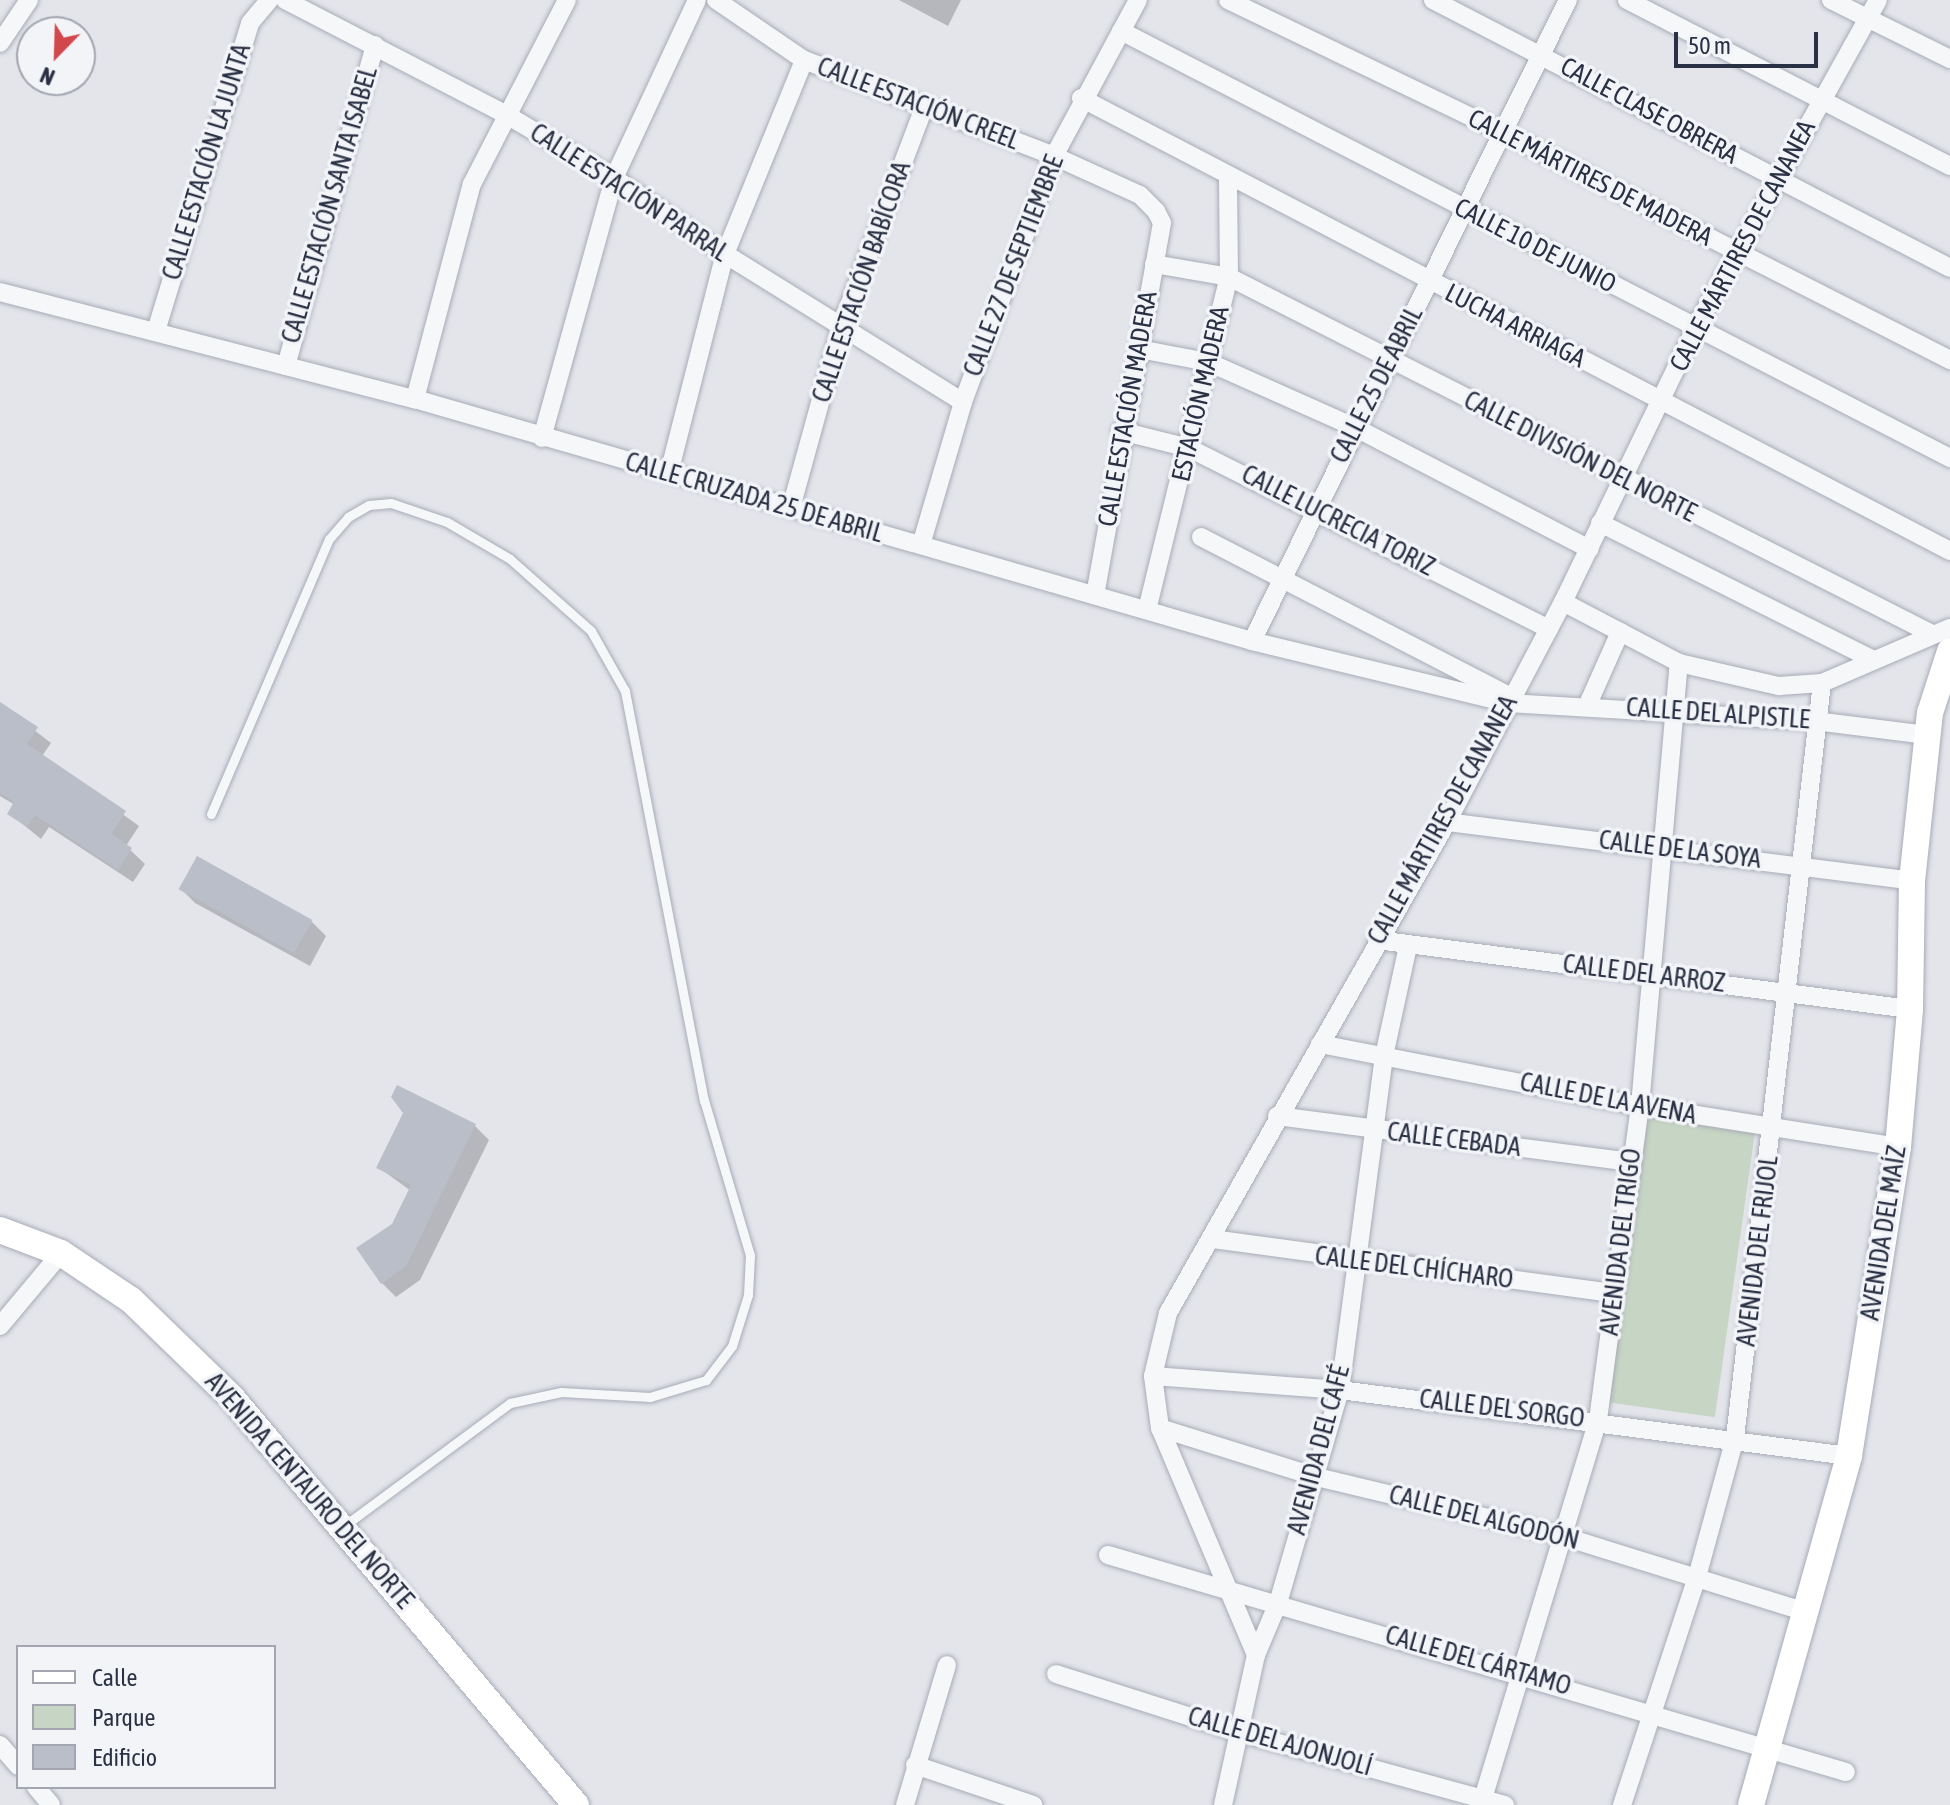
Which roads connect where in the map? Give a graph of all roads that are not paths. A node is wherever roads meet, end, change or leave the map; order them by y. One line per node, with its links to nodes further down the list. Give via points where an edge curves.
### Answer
1 (29, 0): 16 (street)
2 (269, 0): 42 (street, CALLE ESTACIÓN LA JUNTA, via 250,23)
3 (285, 0): 17 (street, CALLE ESTACIÓN PARRAL)
4 (567, 0): 24 (street)
5 (697, 0): 29 (street)
6 (716, 0): 20 (street, CALLE ESTACIÓN CREEL)
7 (1138, 0): 15 (street, CALLE 27 DE SEPTIEMBRE)
8 (1228, 0): 25 (street, CALLE MÁRTIRES DE MADERA)
9 (1433, 0): 18 (street, CALLE CLASE OBRERA)
10 (1568, 0): 18 (street, CALLE 25 DE ABRIL)
11 (1627, 0): 22 (street)
12 (1831, 0): 14 (street)
13 (1878, 0): 14 (street, CALLE MÁRTIRES DE CANANEA)
14 (1868, 19): 19 (street); 22 (street, CALLE MÁRTIRES DE CANANEA)
15 (1121, 31): 21 (street, CALLE 27 DE SEPTIEMBRE); 31 (street, CALLE 10 DE JUNIO)
16 (0, 43)
17 (375, 45): 24 (street, CALLE ESTACIÓN PARRAL); 47 (street, CALLE ESTACIÓN SANTA ISABEL)
18 (1542, 55): 25 (street, CALLE 25 DE ABRIL); 30 (street, CALLE CLASE OBRERA)
19 (1950, 59)
20 (804, 60): 23 (street, CALLE ESTACIÓN CREEL); 34 (street)
21 (1081, 98): 26 (street, CALLE 27 DE SEPTIEMBRE); 28 (street, LUCHA ARRIAGA)
22 (1822, 100): 27 (street); 30 (street, CALLE MÁRTIRES DE CANANEA)
23 (925, 105): 26 (street, CALLE ESTACIÓN CREEL); 40 (street, CALLE ESTACIÓN BABÍCORA)
24 (505, 114): 29 (street, CALLE ESTACIÓN PARRAL); 48 (street, via 464,208)
25 (1502, 132): 31 (street, CALLE 25 DE ABRIL); 33 (street, CALLE MÁRTIRES DE MADERA)
26 (1054, 156): 32 (street, CALLE ESTACIÓN CREEL, via 1140,195); 50 (street, CALLE 27 DE SEPTIEMBRE)
27 (1950, 166)
28 (1228, 175): 37 (street, ESTACIÓN MADERA); 38 (street, LUCHA ARRIAGA)
29 (614, 178): 34 (street, CALLE ESTACIÓN PARRAL); 53 (street)
30 (1777, 179): 33 (street, CALLE MÁRTIRES DE CANANEA); 36 (street, CALLE CLASE OBRERA)
31 (1465, 211): 38 (street, CALLE 25 DE ABRIL); 41 (street, CALLE 10 DE JUNIO)
32 (1162, 223): 35 (street, CALLE ESTACIÓN MADERA)
33 (1736, 252): 41 (street, CALLE MÁRTIRES DE CANANEA); 45 (street, CALLE MÁRTIRES DE MADERA)
34 (725, 254): 40 (street, CALLE ESTACIÓN PARRAL); 56 (street)
35 (1154, 264): 37 (street, CALLE DIVISIÓN DEL NORTE); 43 (street, CALLE ESTACIÓN MADERA)
36 (1950, 268)
37 (1229, 277): 44 (street, CALLE DIVISIÓN DEL NORTE); 46 (street, ESTACIÓN MADERA)
38 (1429, 283): 44 (street, CALLE 25 DE ABRIL); 49 (street, LUCHA ARRIAGA)
39 (0, 292): 42 (street, CALLE CRUZADA 25 DE ABRIL)
40 (841, 327): 50 (street, CALLE ESTACIÓN PARRAL); 59 (street, CALLE ESTACIÓN BABÍCORA)
41 (1696, 327): 49 (street, CALLE MÁRTIRES DE CANANEA); 55 (street, CALLE 10 DE JUNIO)
42 (156, 331): 47 (street, CALLE CRUZADA 25 DE ABRIL)
43 (1139, 349): 46 (street); 52 (street, CALLE ESTACIÓN MADERA)
44 (1389, 360): 51 (street, CALLE 25 DE ABRIL); 57 (street, CALLE DIVISIÓN DEL NORTE)
45 (1950, 360)
46 (1208, 362): 51 (street); 54 (street, ESTACIÓN MADERA)
47 (286, 366): 48 (street, CALLE CRUZADA 25 DE ABRIL)
48 (415, 399): 53 (street, CALLE CRUZADA 25 DE ABRIL)
49 (1662, 400): 57 (street, CALLE MÁRTIRES DE CANANEA); 64 (street, LUCHA ARRIAGA)
50 (963, 402): 62 (street, CALLE 27 DE SEPTIEMBRE)
51 (1356, 428): 58 (street, CALLE 25 DE ABRIL); 63 (street)
52 (1121, 431): 54 (street, CALLE LUCRECIA TORIZ); 66 (street, CALLE ESTACIÓN MADERA)
53 (542, 438): 56 (street, CALLE CRUZADA 25 DE ABRIL)
54 (1189, 448): 58 (street, CALLE LUCRECIA TORIZ); 68 (street, ESTACIÓN MADERA)
55 (1950, 458)
56 (669, 473): 59 (street, CALLE CRUZADA 25 DE ABRIL)
57 (1623, 480): 60 (street, CALLE MÁRTIRES DE CANANEA); 71 (street, CALLE DIVISIÓN DEL NORTE)
58 (1315, 506): 65 (street, CALLE 25 DE ABRIL); 69 (street, CALLE LUCRECIA TORIZ)
59 (791, 508): 62 (street, CALLE CRUZADA 25 DE ABRIL)
60 (1600, 523): 63 (street, CALLE MÁRTIRES DE CANANEA); 73 (street)
61 (1201, 537): 65 (street)
62 (921, 545): 66 (street, CALLE CRUZADA 25 DE ABRIL)
63 (1589, 549): 67 (street, CALLE MÁRTIRES DE CANANEA)
64 (1950, 551)
65 (1279, 581): 72 (street, CALLE 25 DE ABRIL); 76 (street)
66 (1095, 595): 68 (street, CALLE CRUZADA 25 DE ABRIL)
67 (1563, 602): 69 (street, CALLE MÁRTIRES DE CANANEA); 70 (street)
68 (1147, 610): 72 (street, CALLE CRUZADA 25 DE ABRIL)
69 (1549, 629): 76 (street, CALLE MÁRTIRES DE CANANEA)
70 (1620, 632): 74 (street); 77 (street)
71 (1944, 637): 73 (street); 80 (street, AVENIDA DEL MAÍZ)
72 (1252, 641): 76 (street, CALLE CRUZADA 25 DE ABRIL)
73 (1873, 660): 75 (street)
74 (1679, 663): 75 (street, via 1743,681); 78 (street, AVENIDA DEL TRIGO)
75 (1822, 683): 79 (street, AVENIDA DEL FRIJOL)
76 (1510, 700): 77 (street, CALLE DEL ALPISTLE); 82 (street, CALLE MÁRTIRES DE CANANEA)
77 (1588, 704): 78 (street, CALLE DEL ALPISTLE)
78 (1675, 711): 79 (street, CALLE DEL ALPISTLE); 83 (street, AVENIDA DEL TRIGO)
79 (1815, 721): 80 (street, CALLE DEL ALPISTLE); 84 (street, AVENIDA DEL FRIJOL)
80 (1927, 735): 85 (street, AVENIDA DEL MAÍZ)
81 (211, 814): 112 (lane, via 329,539 348,517 369,505 391,503 447,522 510,559 591,631 625,691 704,1100 750,1255 748,1295 732,1346 706,1380 650,1397 561,1392 510,1403)
82 (1447, 822): 83 (street, CALLE DE LA SOYA); 86 (street, CALLE MÁRTIRES DE CANANEA)
83 (1663, 848): 84 (street, CALLE DE LA SOYA); 88 (street, AVENIDA DEL TRIGO)
84 (1799, 863): 85 (street, CALLE DE LA SOYA); 89 (street, AVENIDA DEL FRIJOL)
85 (1912, 881): 90 (street, AVENIDA DEL MAÍZ)
86 (1377, 940): 87 (street, CALLE DEL ARROZ); 91 (street, CALLE MÁRTIRES DE CANANEA)
87 (1408, 946): 88 (street, CALLE DEL ARROZ); 92 (street, AVENIDA DEL CAFÉ)
88 (1651, 975): 89 (street, CALLE DEL ARROZ); 93 (street, AVENIDA DEL TRIGO)
89 (1786, 991): 90 (street, CALLE DEL ARROZ); 95 (street, AVENIDA DEL FRIJOL)
90 (1910, 1009): 97 (street, AVENIDA DEL MAÍZ)
91 (1320, 1044): 92 (street, CALLE DE LA AVENA); 94 (street, CALLE MÁRTIRES DE CANANEA)
92 (1384, 1056): 93 (street, CALLE DE LA AVENA); 96 (street, AVENIDA DEL CAFÉ)
93 (1640, 1106): 95 (street, CALLE DE LA AVENA); 98 (street, AVENIDA DEL TRIGO)
94 (1277, 1116): 96 (street, CALLE CEBADA); 100 (street, CALLE MÁRTIRES DE CANANEA)
95 (1773, 1129): 97 (street, CALLE DE LA AVENA); 109 (street, AVENIDA DEL FRIJOL)
96 (1375, 1131): 98 (street, CALLE CEBADA); 102 (street, AVENIDA DEL CAFÉ)
97 (1898, 1147): 110 (street, AVENIDA DEL MAÍZ)
98 (1631, 1162): 103 (street, AVENIDA DEL TRIGO)
99 (0, 1230): 101 (street, AVENIDA CENTAURO DEL NORTE)
100 (1213, 1239): 102 (street, CALLE DEL CHÍCHARO); 105 (street, CALLE MÁRTIRES DE CANANEA, via 1168,1313)
101 (61, 1253): 104 (street); 112 (street, AVENIDA CENTAURO DEL NORTE, via 131,1300 232,1398)
102 (1356, 1262): 103 (street, CALLE DEL CHÍCHARO); 106 (street, AVENIDA DEL CAFÉ)
103 (1614, 1293): 107 (street, AVENIDA DEL TRIGO)
104 (0, 1326)
105 (1153, 1376): 106 (street, CALLE DEL SORGO); 108 (street, CALLE MÁRTIRES DE CANANEA)
106 (1340, 1390): 107 (street, CALLE DEL SORGO); 111 (street, AVENIDA DEL CAFÉ)
107 (1598, 1420): 109 (street, CALLE DEL SORGO); 113 (street, AVENIDA DEL TRIGO)
108 (1160, 1428): 111 (street, CALLE DEL ALGODÓN); 116 (street, CALLE MÁRTIRES DE CANANEA)
109 (1735, 1438): 110 (street, CALLE DEL SORGO); 115 (street, AVENIDA DEL FRIJOL)
110 (1849, 1456): 118 (street, AVENIDA DEL MAÍZ)
111 (1313, 1476): 113 (street, CALLE DEL ALGODÓN); 117 (street, AVENIDA DEL CAFÉ)
112 (344, 1526): 133 (street, AVENIDA CENTAURO DEL NORTE)
113 (1562, 1536): 115 (street, CALLE DEL ALGODÓN); 121 (street, AVENIDA DEL TRIGO)
114 (1108, 1555): 116 (street, CALLE DEL CÁRTAMO)
115 (1697, 1577): 118 (street, CALLE DEL ALGODÓN); 123 (street, AVENIDA DEL FRIJOL)
116 (1232, 1591): 117 (street, CALLE DEL CÁRTAMO); 119 (street, CALLE MÁRTIRES DE CANANEA)
117 (1278, 1603): 119 (street, AVENIDA DEL CAFÉ); 121 (street, CALLE DEL CÁRTAMO)
118 (1806, 1612): 126 (street, AVENIDA DEL MAÍZ)
119 (1256, 1655): 124 (street, AVENIDA DEL CAFÉ)
120 (947, 1665): 128 (street)
121 (1522, 1673): 123 (street, CALLE DEL CÁRTAMO); 131 (street, AVENIDA DEL TRIGO)
122 (1056, 1674): 124 (street, CALLE DEL AJONJOLÍ)
123 (1654, 1713): 126 (street, CALLE DEL CÁRTAMO); 138 (street, AVENIDA DEL FRIJOL)
124 (1238, 1732): 131 (street, CALLE DEL AJONJOLÍ); 136 (street, AVENIDA DEL CAFÉ)
125 (0, 1745): 127 (street)
126 (1767, 1749): 129 (street, CALLE DEL CÁRTAMO); 139 (street, AVENIDA DEL MAÍZ)
127 (16, 1764)
128 (915, 1765): 134 (street); 135 (street)
129 (1846, 1772)
130 (38, 1789): 132 (street)
131 (1482, 1802): 137 (street, CALLE DEL AJONJOLÍ)
132 (51, 1805)
133 (576, 1805)
134 (905, 1805)
135 (1033, 1805)
136 (1223, 1805)
137 (1505, 1805)
138 (1622, 1805)
139 (1751, 1805)

